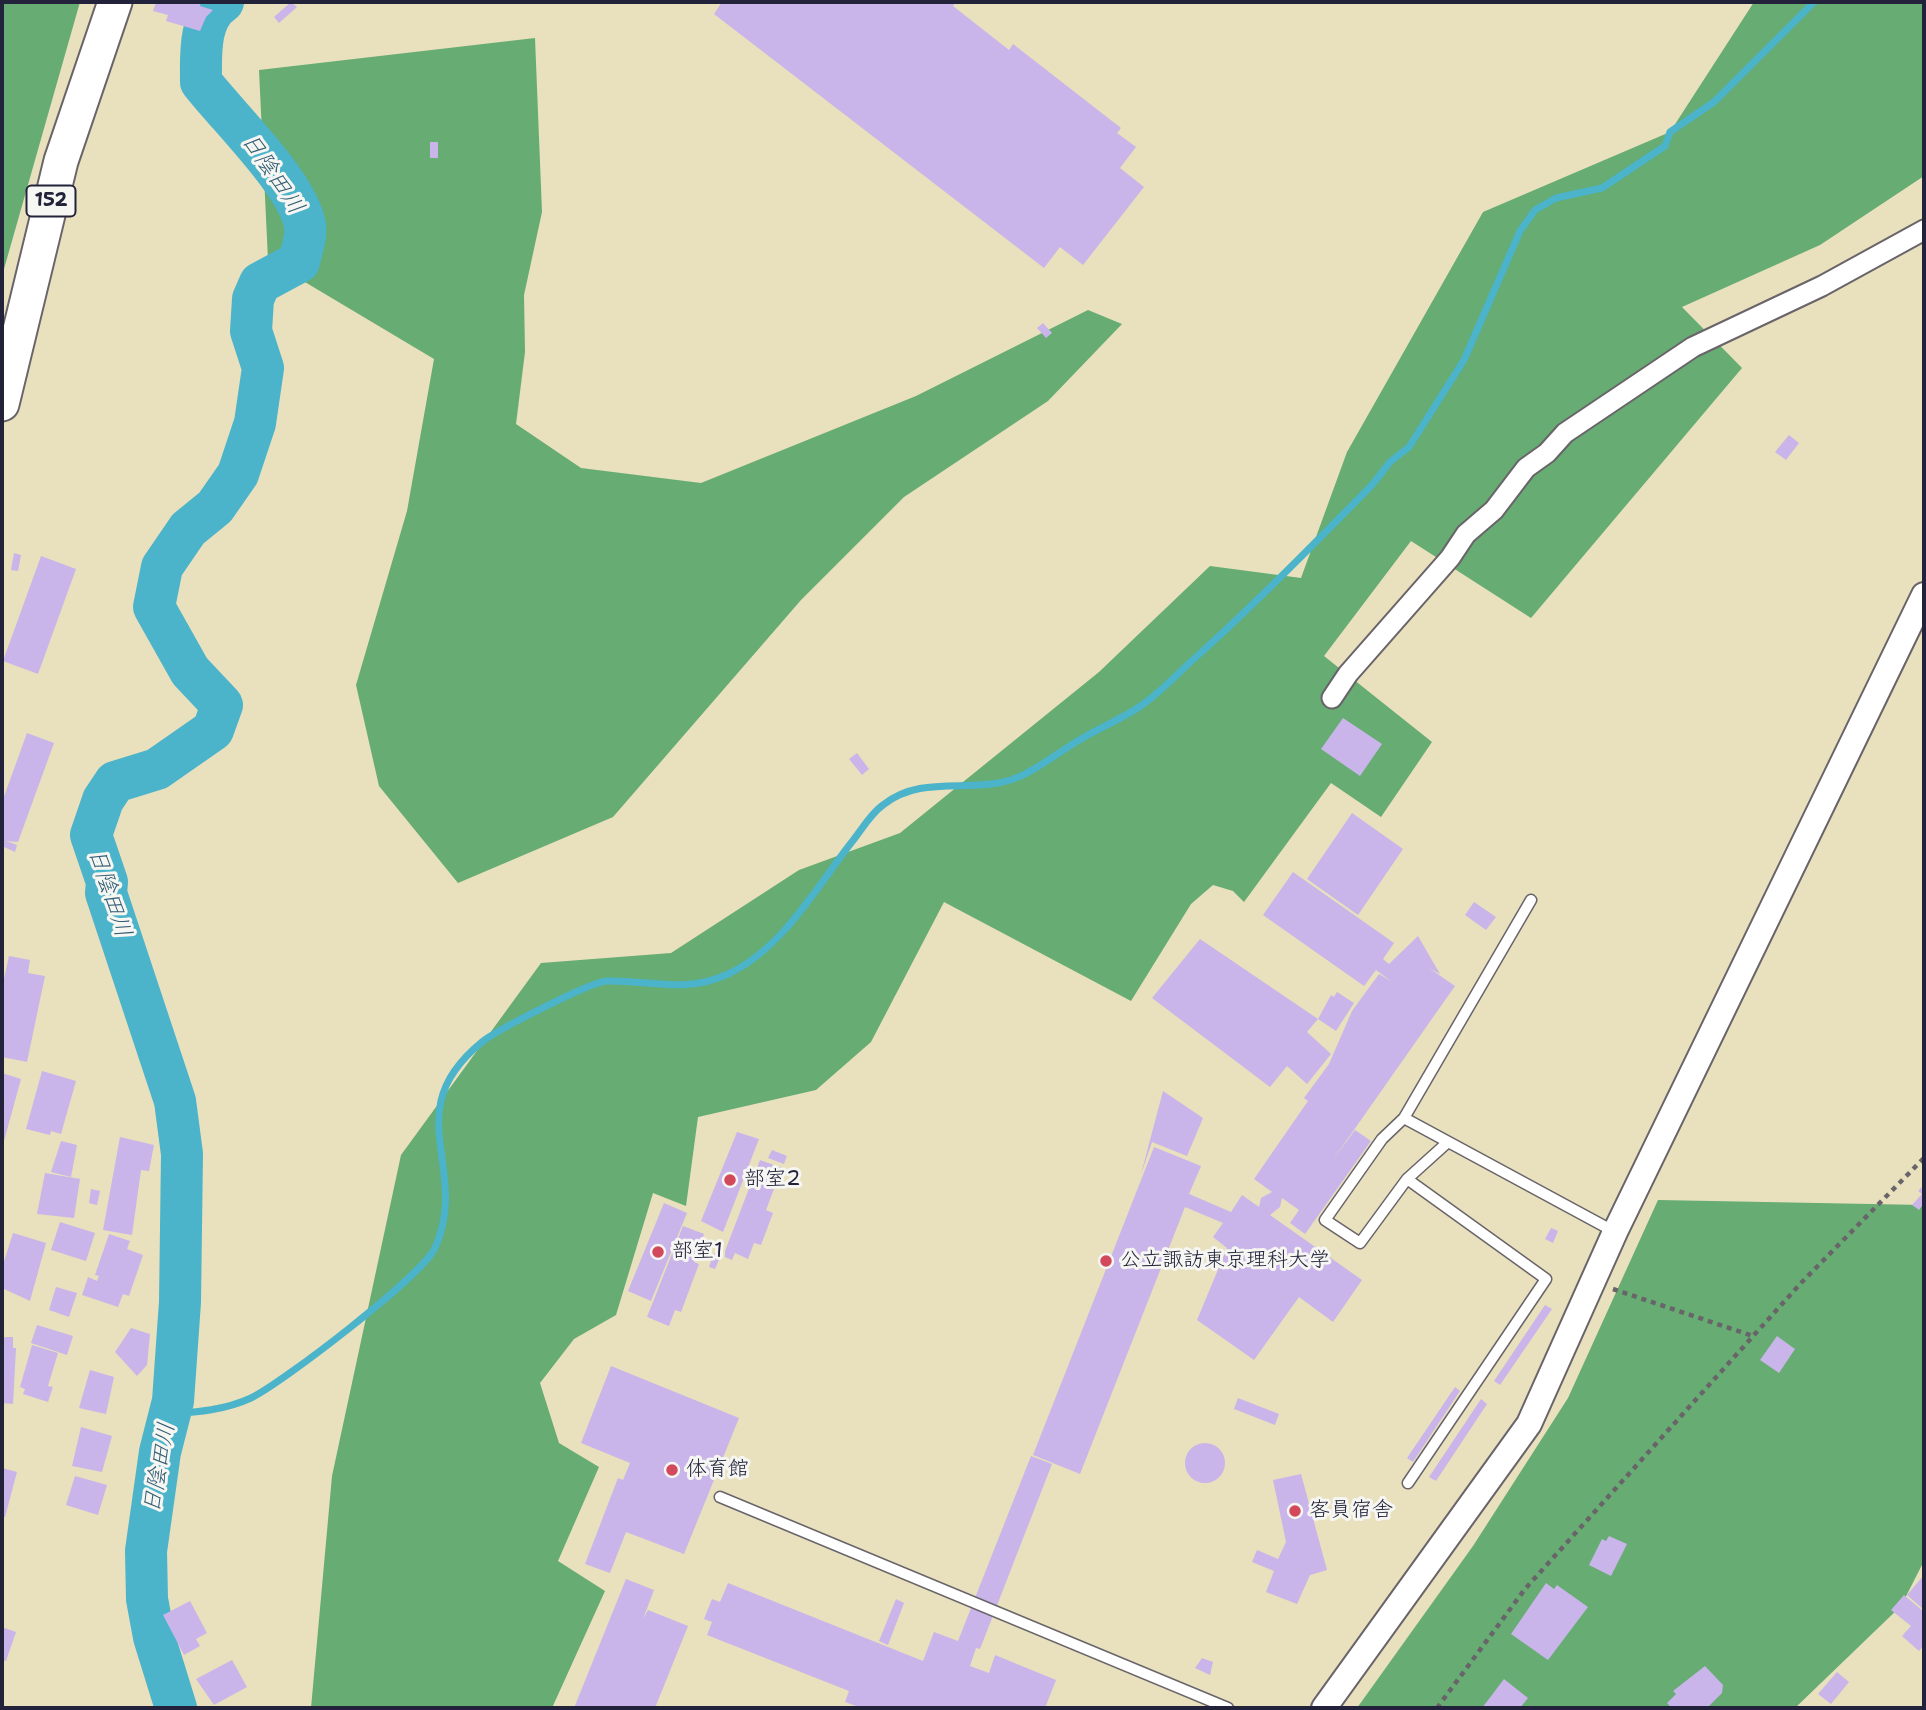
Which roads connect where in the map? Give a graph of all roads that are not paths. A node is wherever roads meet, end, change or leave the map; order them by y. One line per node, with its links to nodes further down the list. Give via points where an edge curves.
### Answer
1 (115, 2): 3 (highway, 152, via 61,161)
2 (1924, 230): 5 (street, via 1822,286 1693,347 1565,433 1466,534)
3 (2, 404)
4 (1924, 595): 10 (street)
5 (1332, 698)
6 (1531, 900): 7 (lane)
7 (1404, 1118): 8 (lane); 9 (lane, via 1382,1139 1325,1220 1360,1243)
8 (1448, 1142): 9 (lane); 10 (lane)
9 (1407, 1180): 11 (lane, via 1546,1279)
10 (1615, 1232): 14 (street, via 1529,1424)
11 (1408, 1483)
12 (720, 1497): 13 (lane)
13 (1228, 1708)
14 (1324, 1708)

